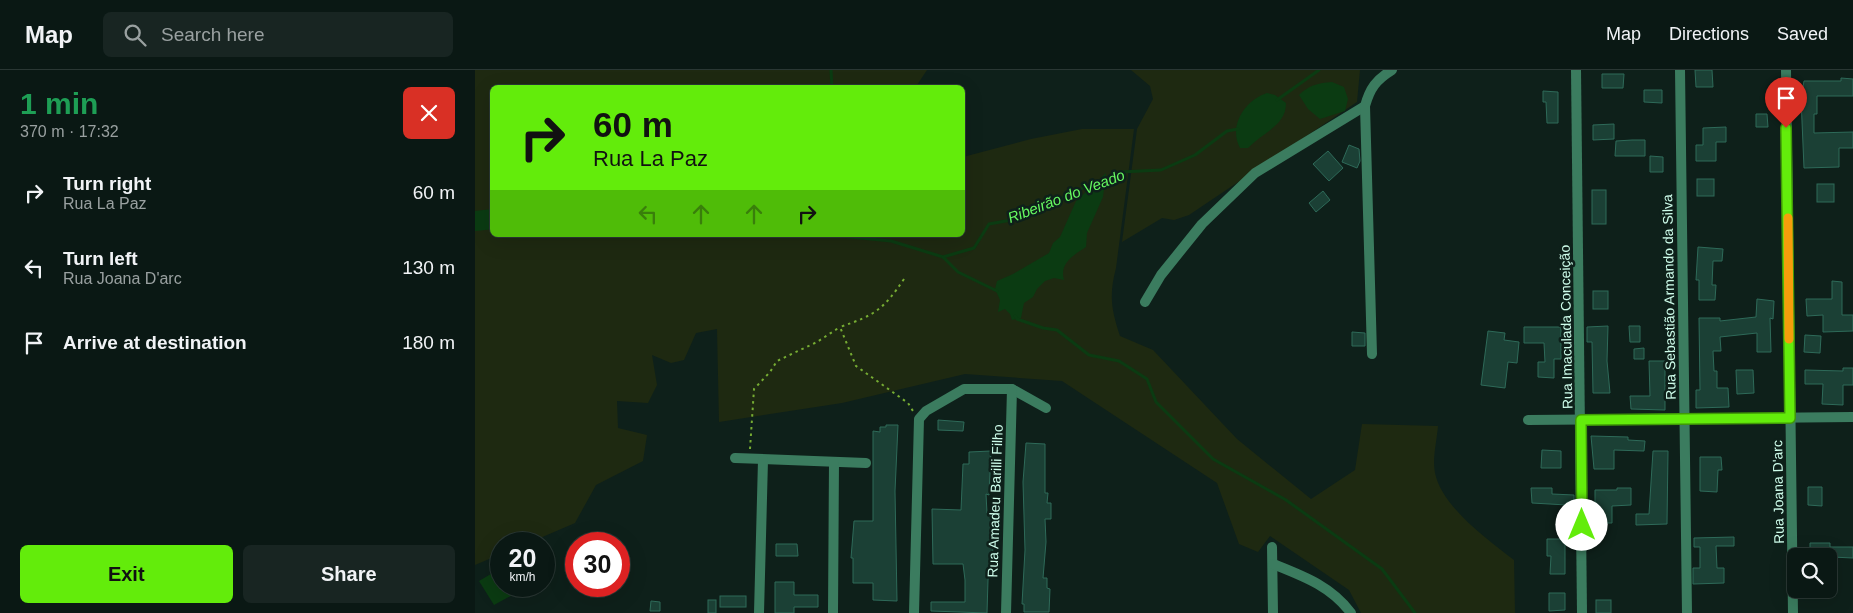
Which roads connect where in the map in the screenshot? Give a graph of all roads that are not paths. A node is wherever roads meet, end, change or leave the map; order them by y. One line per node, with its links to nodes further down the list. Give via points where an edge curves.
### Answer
1 (1392, 70): 5 (street, via 1369,90)
2 (1576, 70): 13 (street, Rua Imaculada Conceição)
3 (1680, 70): 14 (street, Rua Sebastião Armando da Silva)
4 (1785, 70): 11 (street, Rua Joana D'arc)
5 (1365, 106): 6 (street, via 1255,173 1202,224 1161,275); 7 (street)
6 (1145, 302)
7 (1372, 354)
8 (1012, 389): 9 (street); 23 (street, via 964,389 919,418); 24 (street, Rua Amadeu Barilli Filho)
9 (1046, 408)
10 (1853, 416): 11 (street)
11 (1790, 418): 14 (street); 29 (street, Rua Joana D'arc)
12 (1528, 420): 13 (street)
13 (1581, 420): 14 (street); 27 (street, Rua Imaculada Conceição)
14 (1684, 420): 28 (street, Rua Sebastião Armando da Silva)
15 (735, 458): 16 (street)
16 (763, 460): 17 (street); 21 (street)
17 (834, 462): 18 (street); 22 (street)
18 (865, 463)
19 (1272, 547): 20 (street)
20 (1273, 564): 25 (street); 26 (street, via 1314,580 1340,598)
21 (759, 613)
22 (833, 613)
23 (913, 613)
24 (1006, 613)
25 (1273, 613)
26 (1351, 613)
27 (1582, 613)
28 (1687, 613)
29 (1793, 613)

